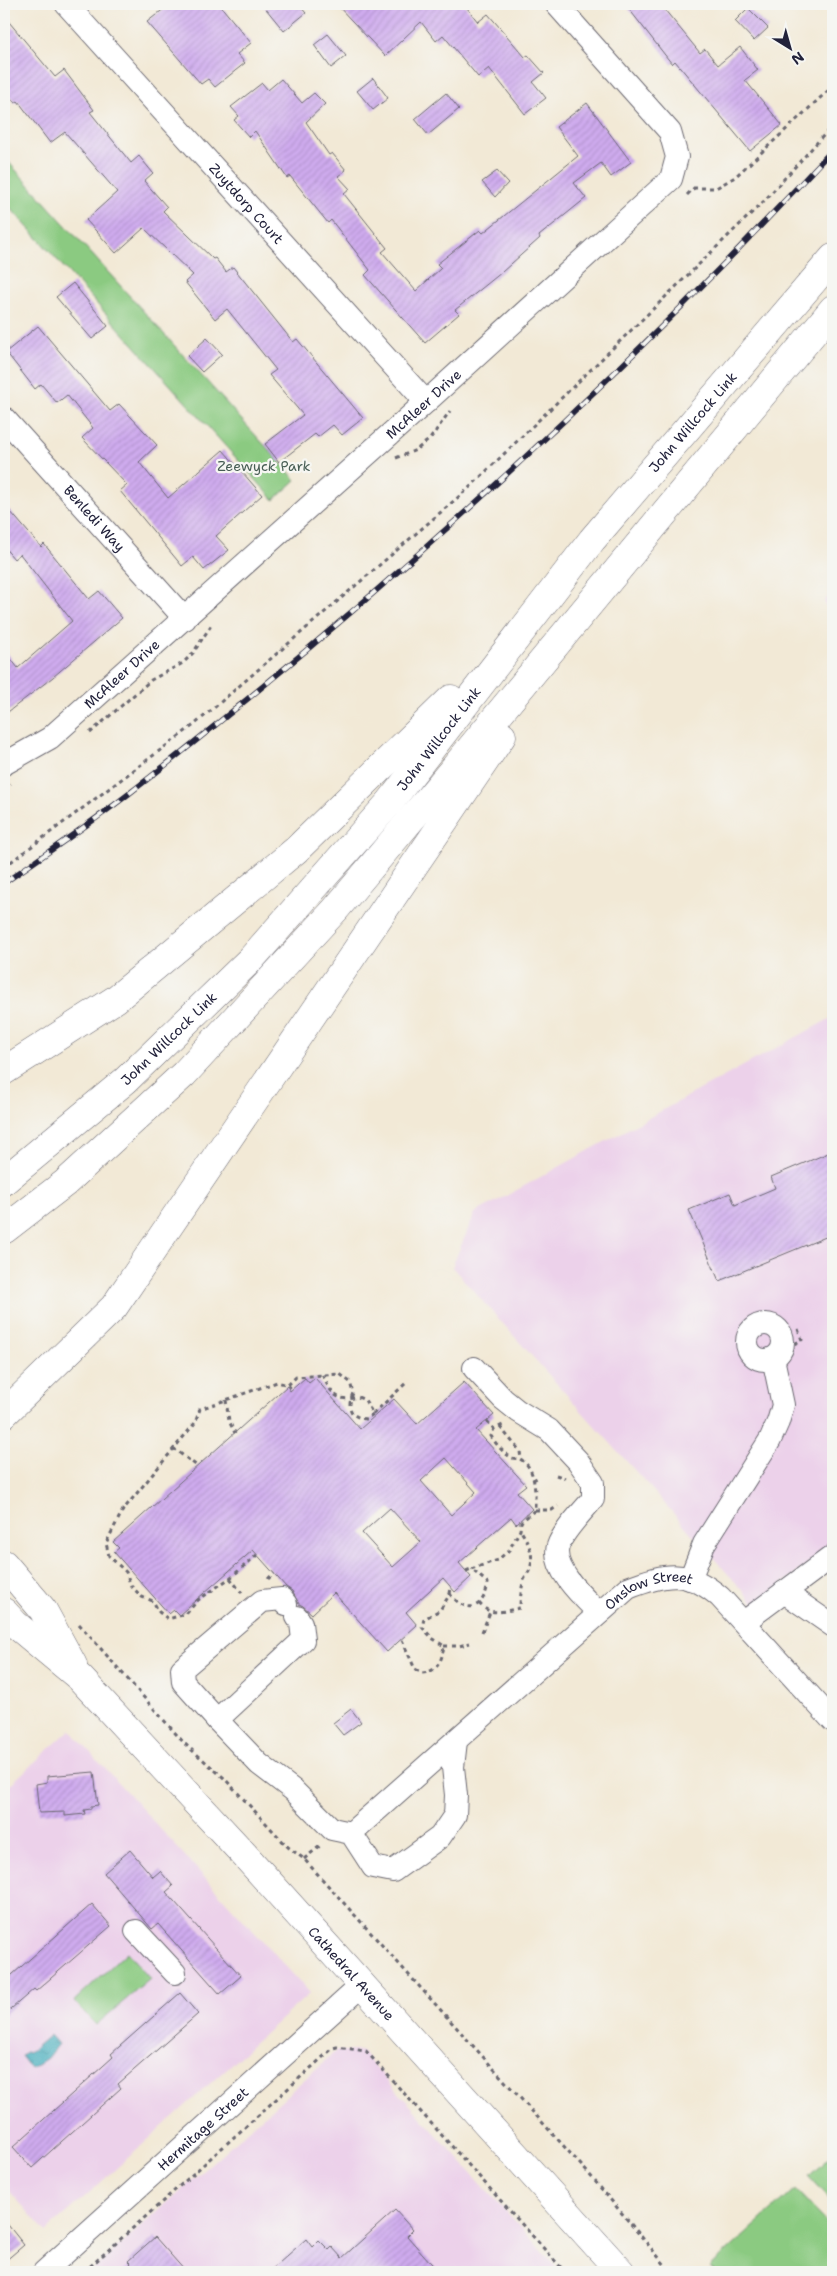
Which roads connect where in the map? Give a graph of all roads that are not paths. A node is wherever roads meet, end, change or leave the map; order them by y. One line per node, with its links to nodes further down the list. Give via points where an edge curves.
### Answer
1 (66, 4): 5 (street, Zuytdorp Court)
2 (556, 4): 5 (street, McAleer Drive, via 670,132 677,157 671,178)
3 (833, 258): 8 (main road, John Willcock Link)
4 (833, 309): 7 (main road, John Willcock Link)
5 (426, 402): 9 (street, McAleer Drive)
6 (4, 418): 9 (street, Benledi Way)
7 (683, 492): 13 (main road, John Willcock Link, via 328,917 184,1074 65,1183); 16 (main road, via 508,727 114,1307)
8 (592, 540): 11 (main road, via 445,705 296,850 116,999); 12 (main road, John Willcock Link, via 390,802 251,959 126,1080)
9 (185, 618): 10 (street, McAleer Drive, via 50,738)
10 (4, 764)
11 (4, 1071)
12 (4, 1181)
13 (4, 1230)
14 (773, 1358): 19 (street, via 782,1405 778,1422 704,1544)
15 (474, 1368): 22 (street, via 502,1398 549,1430 578,1461 593,1483 593,1499 558,1547 560,1566 568,1580)
16 (4, 1414)
17 (833, 1556): 20 (street)
18 (4, 1564): 25 (main road, Cathedral Avenue, via 43,1610)
19 (690, 1580): 22 (street, Onslow Street, via 679,1576 656,1577 628,1588); 23 (street, Onslow Street, via 704,1583)
20 (784, 1592): 23 (street); 24 (street)
21 (4, 1612): 25 (main road, Cathedral Avenue)
22 (599, 1614): 28 (street, Onslow Street)
23 (744, 1622): 27 (street, Onslow Street)
24 (833, 1626)
25 (80, 1678): 32 (main road, Cathedral Avenue)
26 (217, 1720): 26 (street, via 303,1640 302,1623 282,1599 262,1601 182,1669 183,1682); 29 (street, via 259,1764 293,1790 332,1829)
27 (833, 1721)
28 (456, 1741): 29 (street, Onslow Street); 29 (street, via 453,1767 455,1815 440,1837 393,1871 373,1867)
29 (351, 1833)
30 (136, 1931): 31 (street)
31 (175, 1972)
32 (362, 1986): 33 (street, Hermitage Street); 34 (main road, Cathedral Avenue)
33 (44, 2272)
34 (621, 2272)

